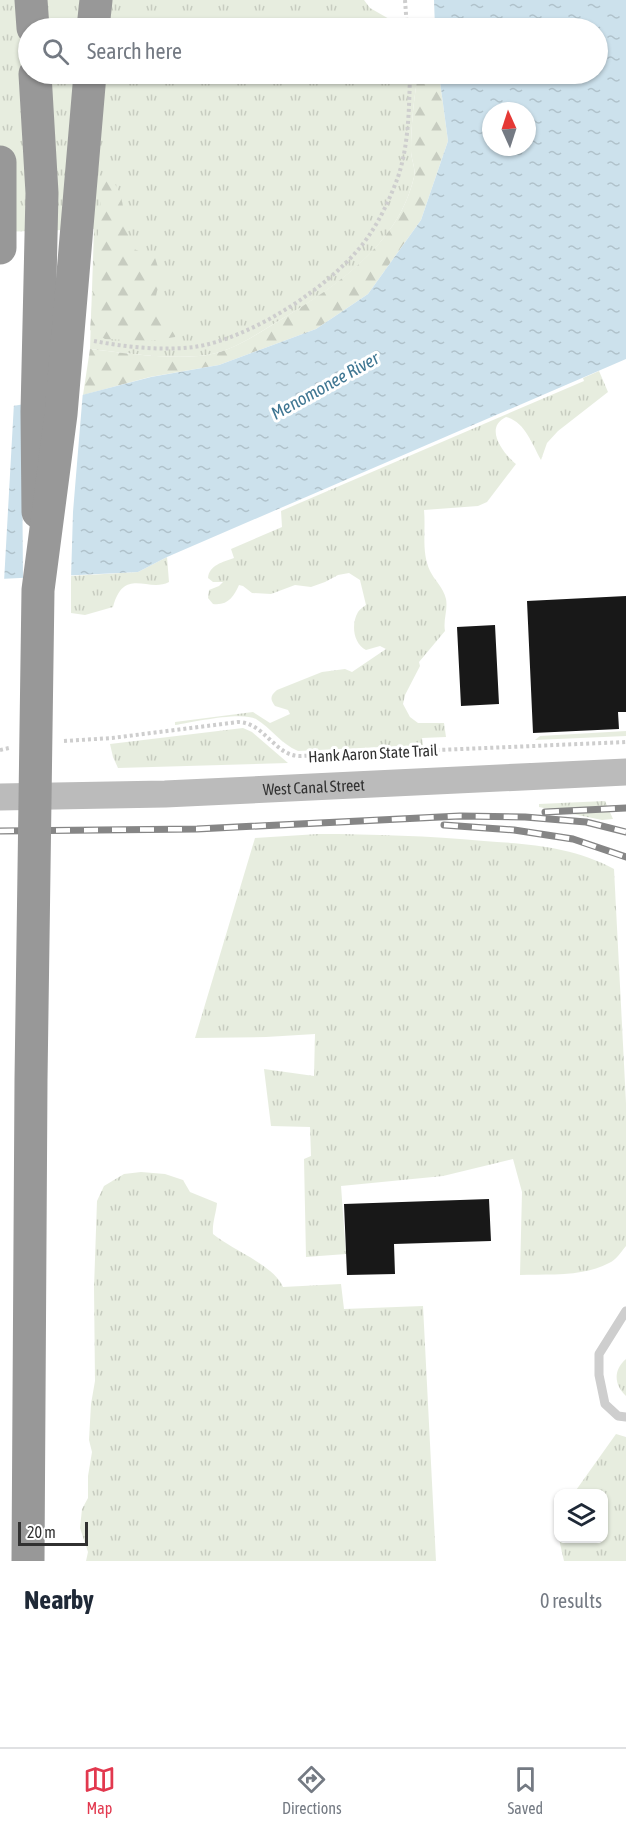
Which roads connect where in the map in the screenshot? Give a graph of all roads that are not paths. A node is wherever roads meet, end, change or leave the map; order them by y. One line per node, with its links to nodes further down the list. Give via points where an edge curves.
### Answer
1 (31, 0): 3 (highway)
2 (96, 0): 4 (highway)
3 (32, 18)
4 (94, 18)
5 (36, 84): 9 (highway, bridge, via 42,193)
6 (89, 84): 9 (highway, bridge, via 61,414)
7 (0, 162): 8 (highway)
8 (0, 248)
9 (38, 590): 14 (highway, bridge)
10 (626, 772): 11 (street, West Canal Street, via 176,794)
11 (0, 797)
12 (626, 1311): 13 (lane, via 599,1354 604,1404)
13 (626, 1418)
14 (28, 1561)

